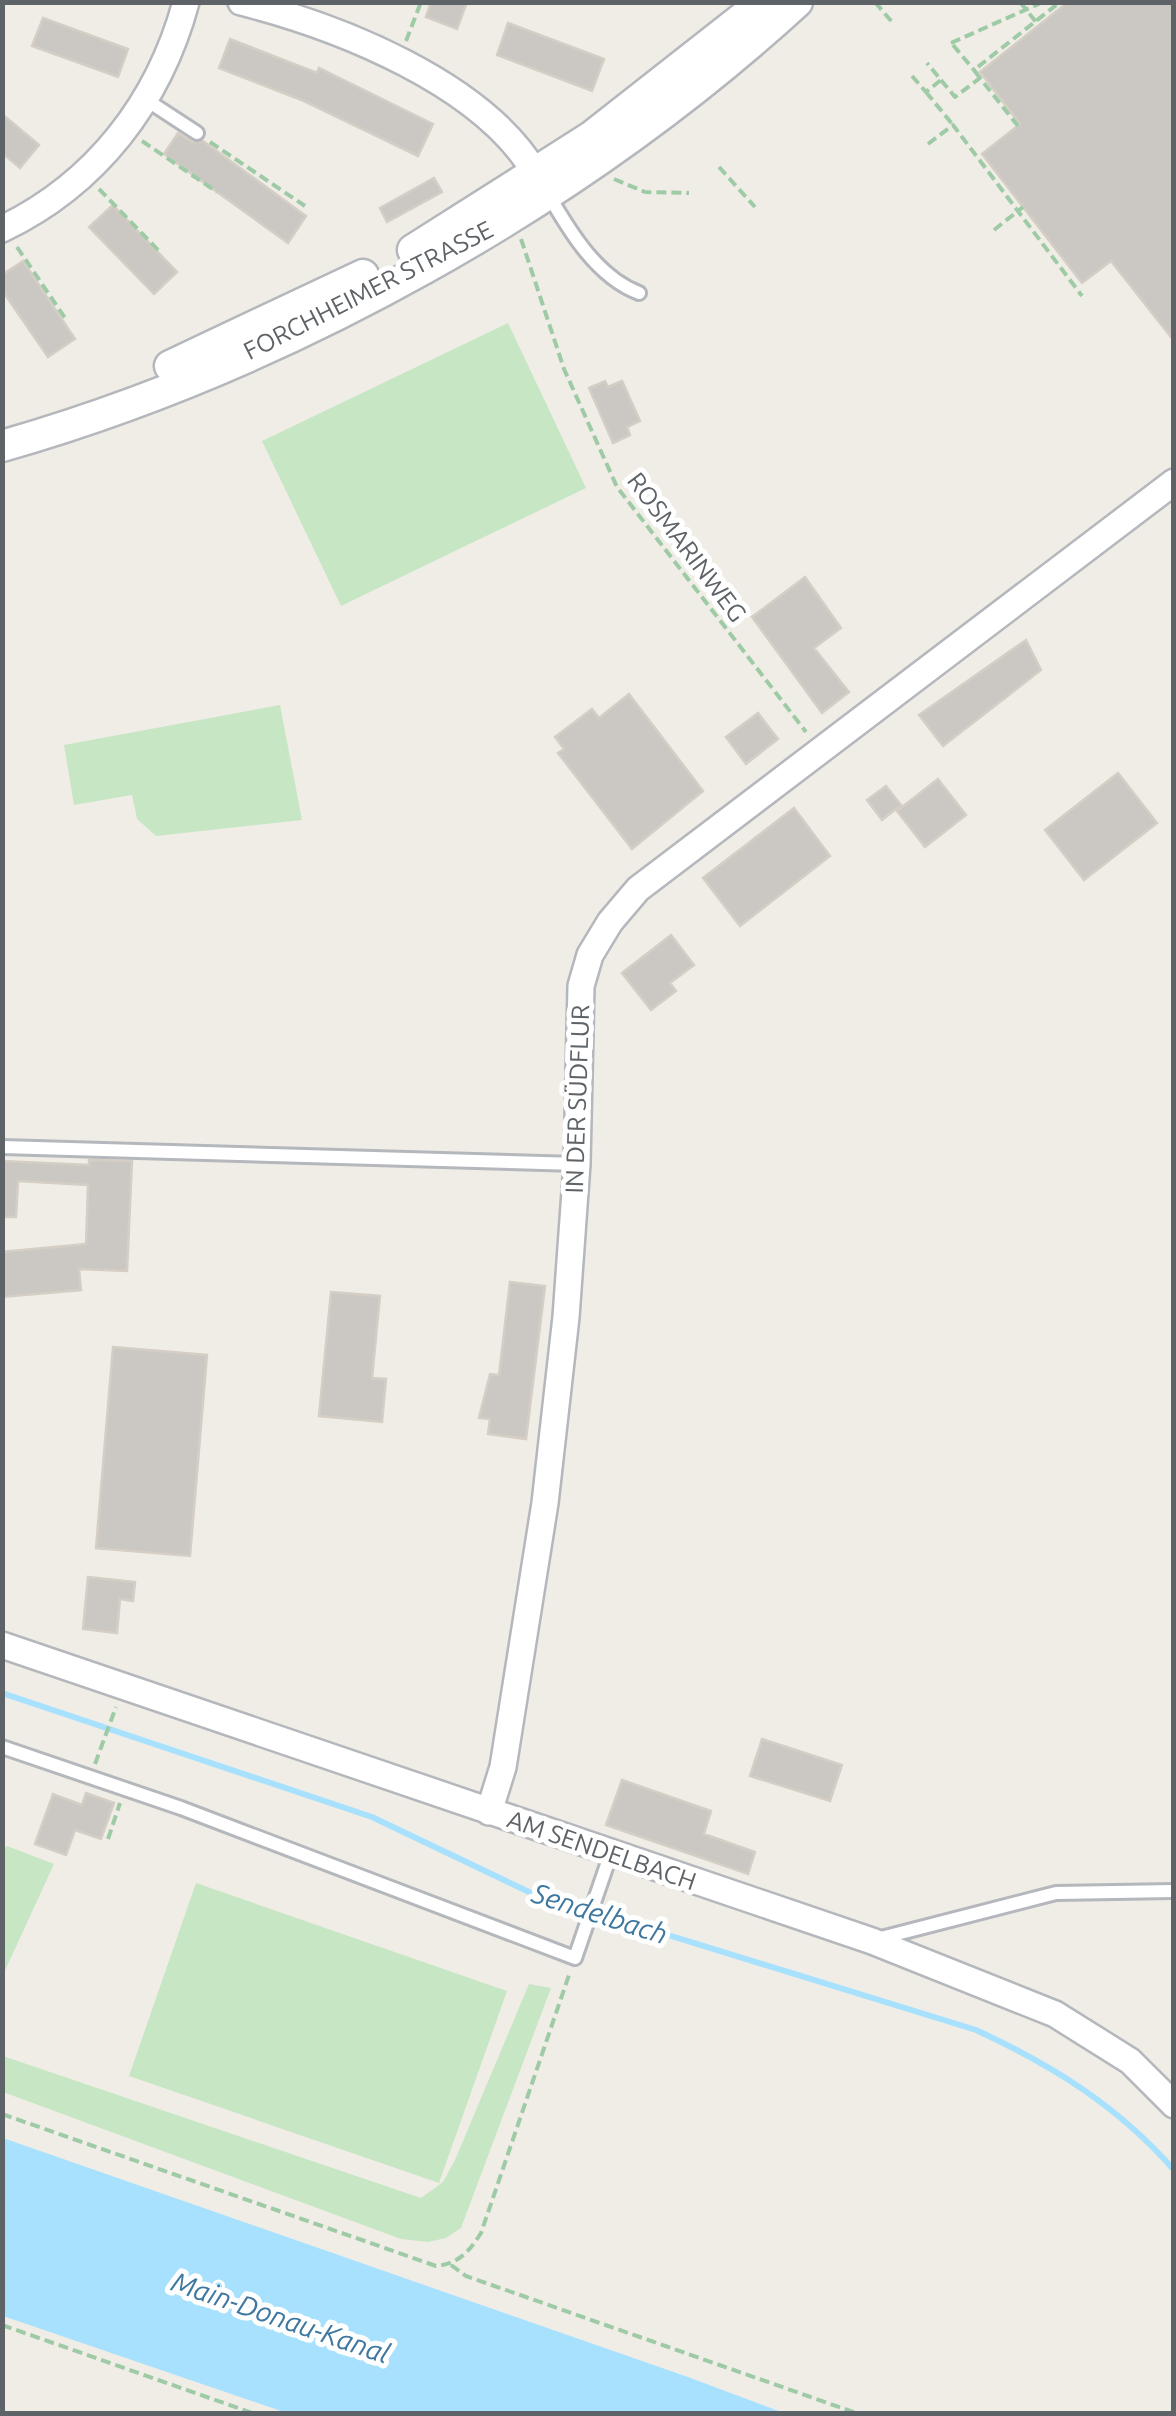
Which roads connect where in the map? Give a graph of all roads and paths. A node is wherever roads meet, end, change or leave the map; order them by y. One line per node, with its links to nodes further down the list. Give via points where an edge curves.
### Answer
1 (186, 2): 20 (street)
2 (241, 2): 13 (street, via 330,27)
3 (421, 2): 13 (path)
4 (763, 2): 29 (street, FORCHHEIMER STRASSE)
5 (797, 2): 26 (street, FORCHHEIMER STRASSE)
6 (875, 2): 11 (path)
7 (1020, 2): 10 (path)
8 (1043, 2): 10 (path)
9 (1060, 2): 12 (path)
10 (1026, 10): 12 (path); 15 (path, via 952,44)
11 (892, 22)
12 (1036, 22): 15 (path)
13 (398, 60): 29 (street, via 500,129)
14 (927, 63): 18 (path)
15 (974, 70): 17 (path)
16 (912, 76): 19 (path)
17 (980, 78): 18 (path, via 955,97); 22 (path)
18 (941, 80): 19 (path)
19 (926, 92): 21 (path)
20 (145, 99): 23 (street); 24 (lane)
21 (953, 125): 25 (path); 34 (path)
22 (1018, 126)
23 (124, 130): 28 (street); 30 (path)
24 (197, 133): 32 (path)
25 (928, 144)
26 (592, 162): 29 (street, FORCHHEIMER STRASSE); 31 (path, via 606,176 646,192)
27 (719, 168): 33 (path)
28 (86, 174): 35 (street); 38 (path)
29 (541, 183): 39 (lane, via 601,268); 42 (street, FORCHHEIMER STRASSE, via 158,371); 43 (street, FORCHHEIMER STRASSE, via 423,267 295,333 104,414)
30 (217, 192)
31 (689, 192)
32 (305, 206)
33 (755, 207)
34 (1021, 209): 36 (path); 40 (path)
35 (4, 228): 41 (path)
36 (994, 230)
37 (520, 235): 45 (path, ROSMARINWEG, via 564,369 617,487)
38 (161, 253)
39 (639, 293)
40 (1082, 296)
41 (65, 318)
42 (2, 427)
43 (2, 446)
44 (1174, 482): 45 (street, IN DER SÜDFLUR)
45 (820, 749): 47 (street, IN DER SÜDFLUR, via 638,889 600,939 580,986)
46 (2, 1147): 47 (lane)
47 (578, 1164): 53 (street, IN DER SÜDFLUR, via 545,1503 504,1767)
48 (2, 1645): 53 (street, AM SENDELBACH)
49 (116, 1707): 51 (path)
50 (2, 1747): 52 (lane)
51 (100, 1750)
52 (125, 1789): 54 (path); 58 (lane)
53 (489, 1812): 55 (street, AM SENDELBACH)
54 (108, 1839)
55 (611, 1853): 57 (street, AM SENDELBACH); 58 (lane)
56 (1174, 1890): 57 (lane, via 1056,1894)
57 (872, 1941): 59 (street, AM SENDELBACH, via 1055,2014 1130,2061)
58 (575, 1958): 61 (path, via 481,2234)
59 (1174, 2105)
60 (2, 2114): 61 (path, via 436,2266)
61 (450, 2264): 64 (path, via 466,2276)
62 (2, 2325): 63 (path)
63 (255, 2414)
64 (859, 2414)

